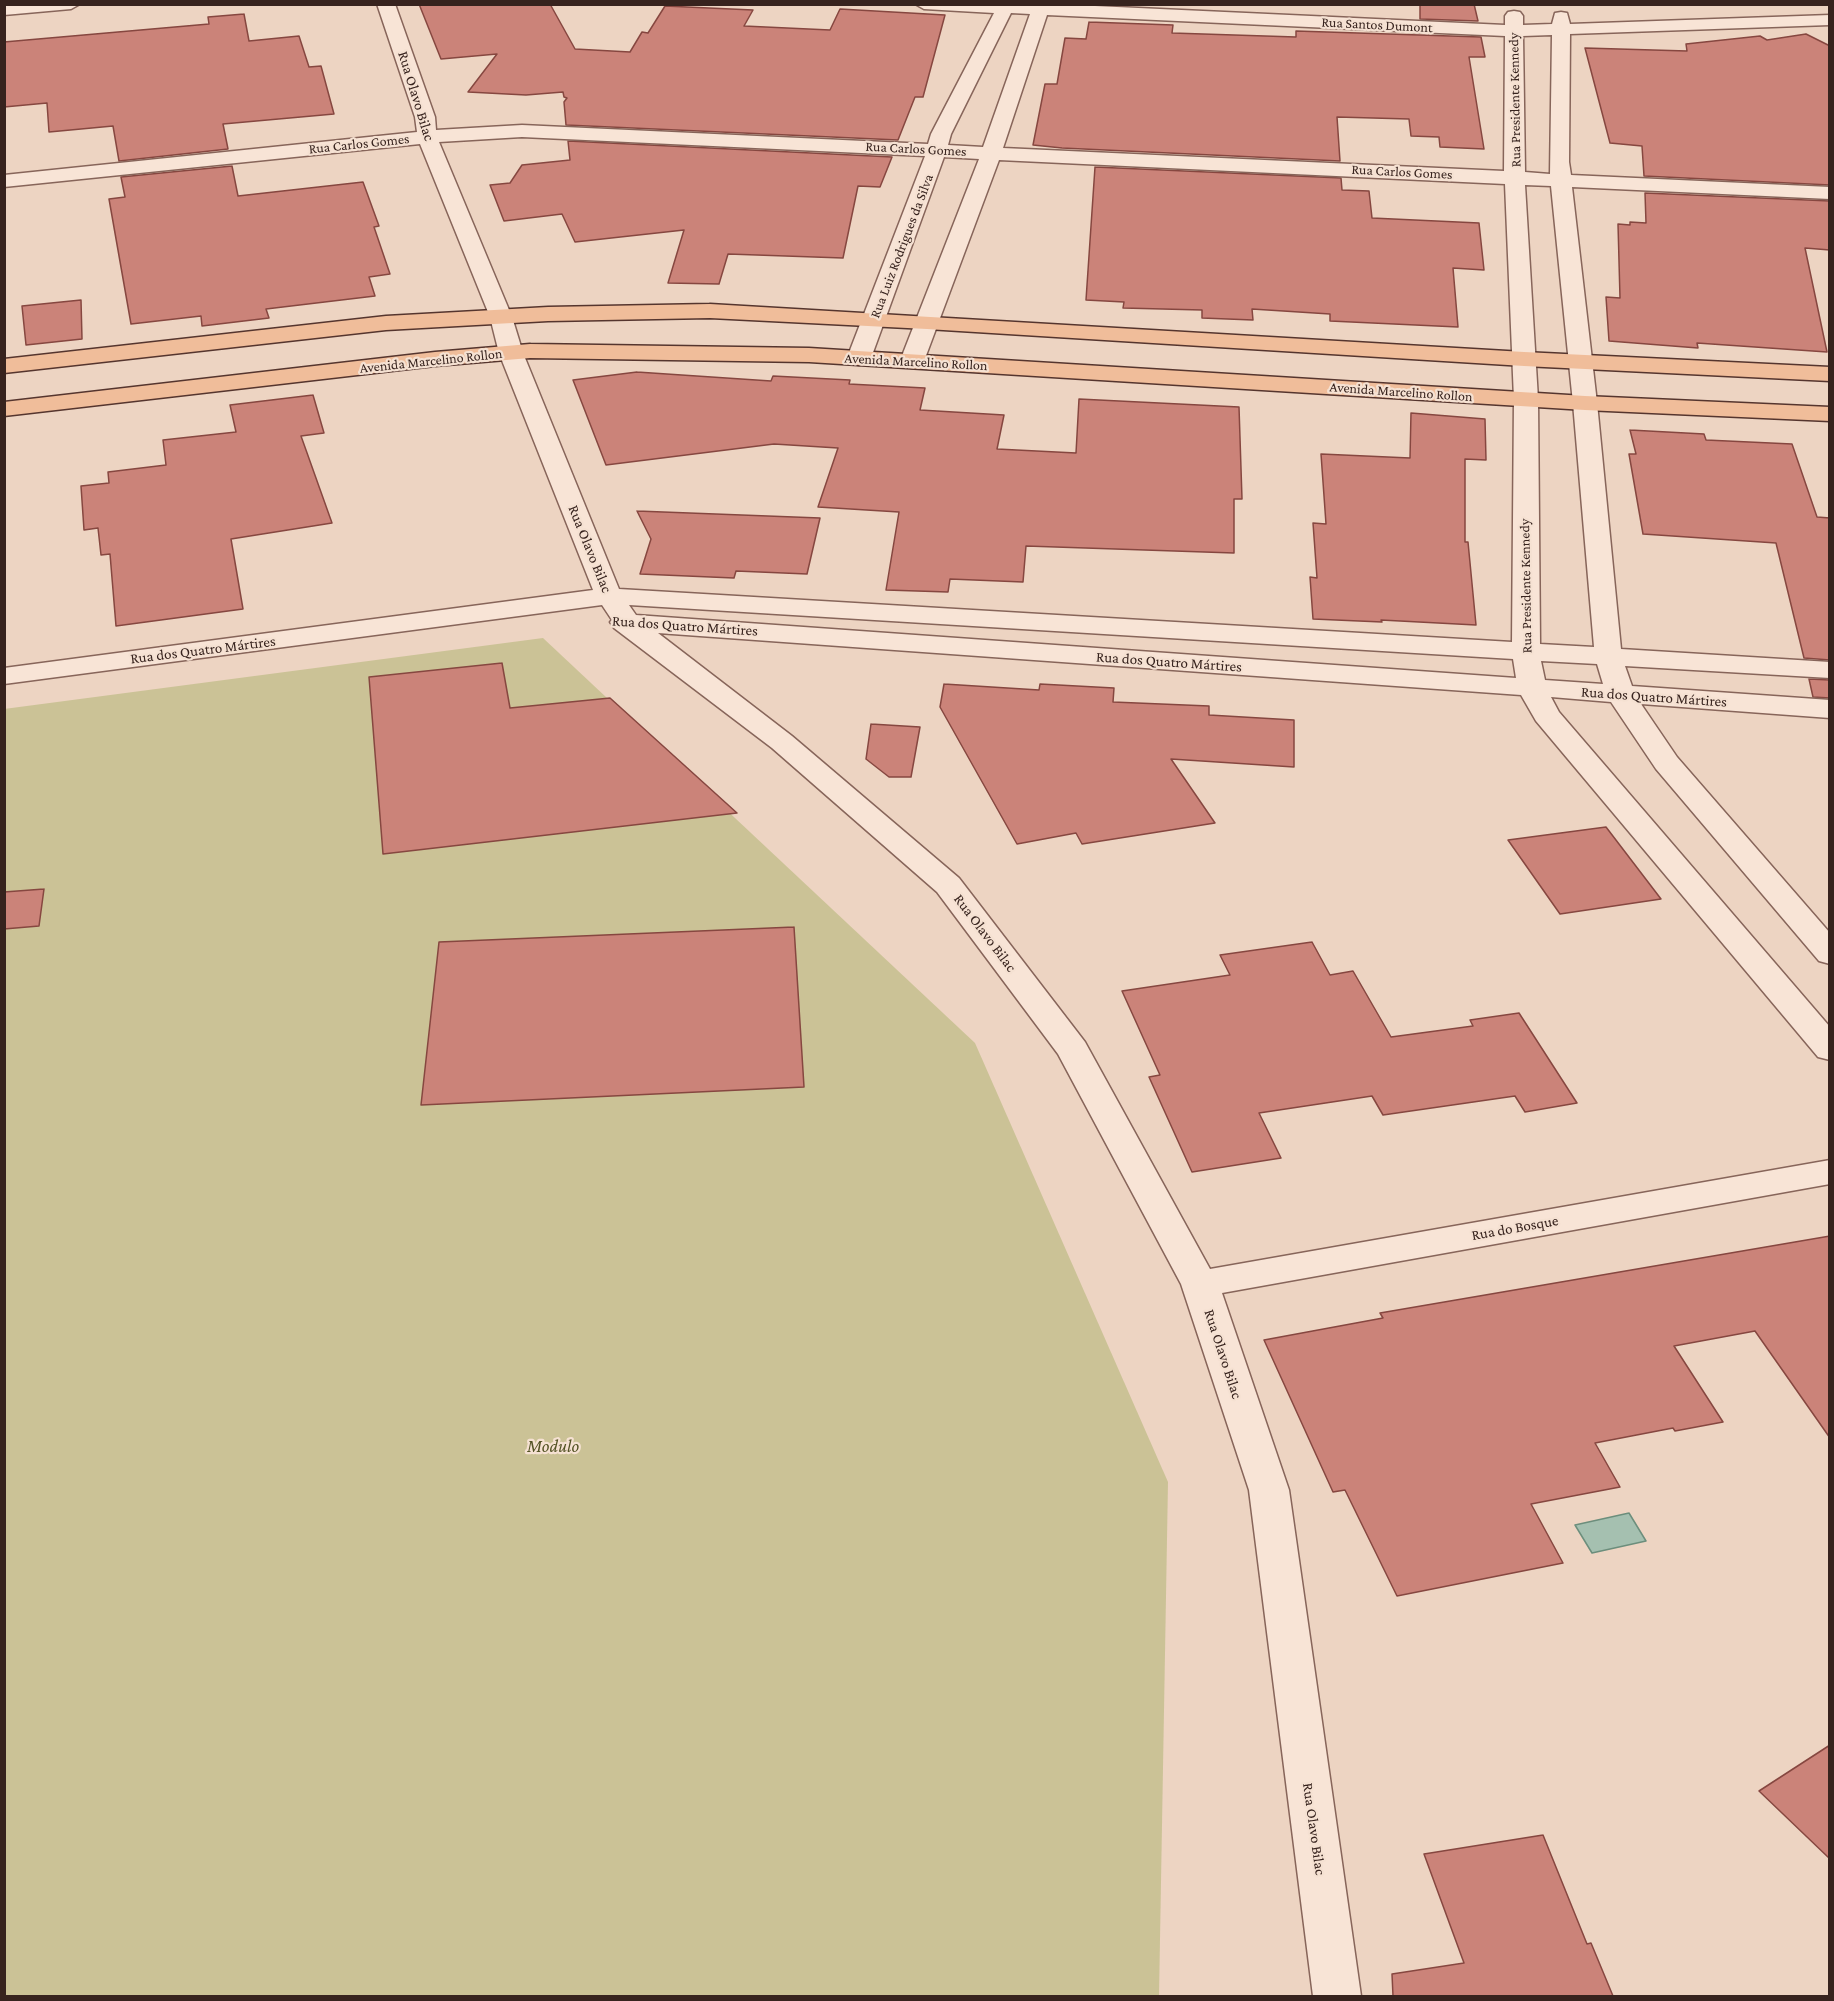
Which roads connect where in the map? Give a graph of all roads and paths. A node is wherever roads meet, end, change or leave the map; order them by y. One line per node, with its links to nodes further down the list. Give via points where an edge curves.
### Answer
1 (71, 4): 8 (street)
2 (386, 4): 13 (street, Rua Olavo Bilac)
3 (924, 4): 6 (street, Rua Santos Dumont)
4 (1272, 4): 10 (street, Rua Santos Dumont)
5 (1806, 5): 9 (street); 11 (street, Rua Santos Dumont)
6 (1007, 7): 7 (street, Rua Santos Dumont); 14 (street, Rua Luiz Rodrigues da Silva)
7 (1041, 8): 10 (street, Rua Santos Dumont); 15 (street)
8 (4, 10)
9 (1829, 20): 11 (street, Rua Santos Dumont)
10 (1514, 24): 11 (street, Rua Santos Dumont); 16 (street, Rua Presidente Kennedy)
11 (1561, 24): 17 (street, Rua Presidente Kennedy)
12 (401, 120): 13 (street, Rua Carlos Gomes)
13 (426, 127): 14 (street, Rua Carlos Gomes); 19 (street, Rua Carlos Gomes); 22 (street, Rua Olavo Bilac)
14 (939, 142): 15 (street, Rua Carlos Gomes); 23 (street, Rua Luiz Rodrigues da Silva)
15 (994, 144): 16 (street, Rua Carlos Gomes); 24 (street)
16 (1515, 168): 17 (street, Rua Carlos Gomes); 21 (street, Rua Presidente Kennedy)
17 (1560, 171): 18 (street, Rua Carlos Gomes); 20 (street, Rua Carlos Gomes); 21 (street, Rua Presidente Kennedy)
18 (1830, 176)
19 (4, 181)
20 (1830, 193)
21 (1544, 247): 28 (street, Rua Presidente Kennedy); 30 (street, Rua Presidente Kennedy)
22 (501, 317): 23 (main road, via 710,311); 25 (street, Rua Olavo Bilac); 26 (main road, via 386,323)
23 (874, 320): 24 (main road); 27 (street, Rua Luiz Rodrigues da Silva)
24 (927, 322): 28 (main road); 29 (street)
25 (511, 353): 27 (main road, Avenida Marcelino Rollon, via 660,352); 33 (main road, Avenida Marcelino Rollon); 38 (street, Rua Olavo Bilac)
26 (106, 354): 31 (main road); 33 (main road)
27 (859, 358): 29 (main road, Avenida Marcelino Rollon)
28 (1524, 359): 30 (main road); 34 (street, Rua Presidente Kennedy)
29 (912, 361): 34 (main road, Avenida Marcelino Rollon)
30 (1581, 362): 32 (main road); 35 (street, Rua Presidente Kennedy)
31 (4, 366)
32 (1830, 374)
33 (114, 397): 36 (main road, Avenida Marcelino Rollon)
34 (1526, 399): 35 (main road, Avenida Marcelino Rollon); 40 (street, Rua Presidente Kennedy)
35 (1585, 403): 37 (main road, Avenida Marcelino Rollon); 41 (street, Rua Presidente Kennedy)
36 (4, 409)
37 (1830, 414)
38 (618, 609): 39 (street, Rua dos Quatro Mártires); 42 (street, Rua dos Quatro Mártires); 44 (street, Rua dos Quatro Mártires, via 509,610); 51 (street, Rua Olavo Bilac, via 782,742 948,885 1073,1050)
39 (1177, 630): 40 (street, Rua dos Quatro Mártires); 42 (street)
40 (1526, 651): 41 (street, Rua dos Quatro Mártires); 45 (street, Rua Presidente Kennedy)
41 (1608, 655): 43 (street, Rua dos Quatro Mártires); 46 (street, Rua Presidente Kennedy)
42 (1176, 662): 45 (street, Rua dos Quatro Mártires)
43 (1830, 670)
44 (4, 676)
45 (1532, 688): 46 (street, Rua dos Quatro Mártires); 49 (street, Rua Presidente Kennedy, via 1546,715)
46 (1621, 696): 47 (street, Rua dos Quatro Mártires); 48 (street, Rua Presidente Kennedy, via 1666,763)
47 (1830, 709)
48 (1830, 954)
49 (1830, 1048)
50 (1830, 1172): 51 (street, Rua do Bosque)
51 (1200, 1284): 52 (street, Rua Olavo Bilac, via 1269,1490)
52 (1337, 1996)

